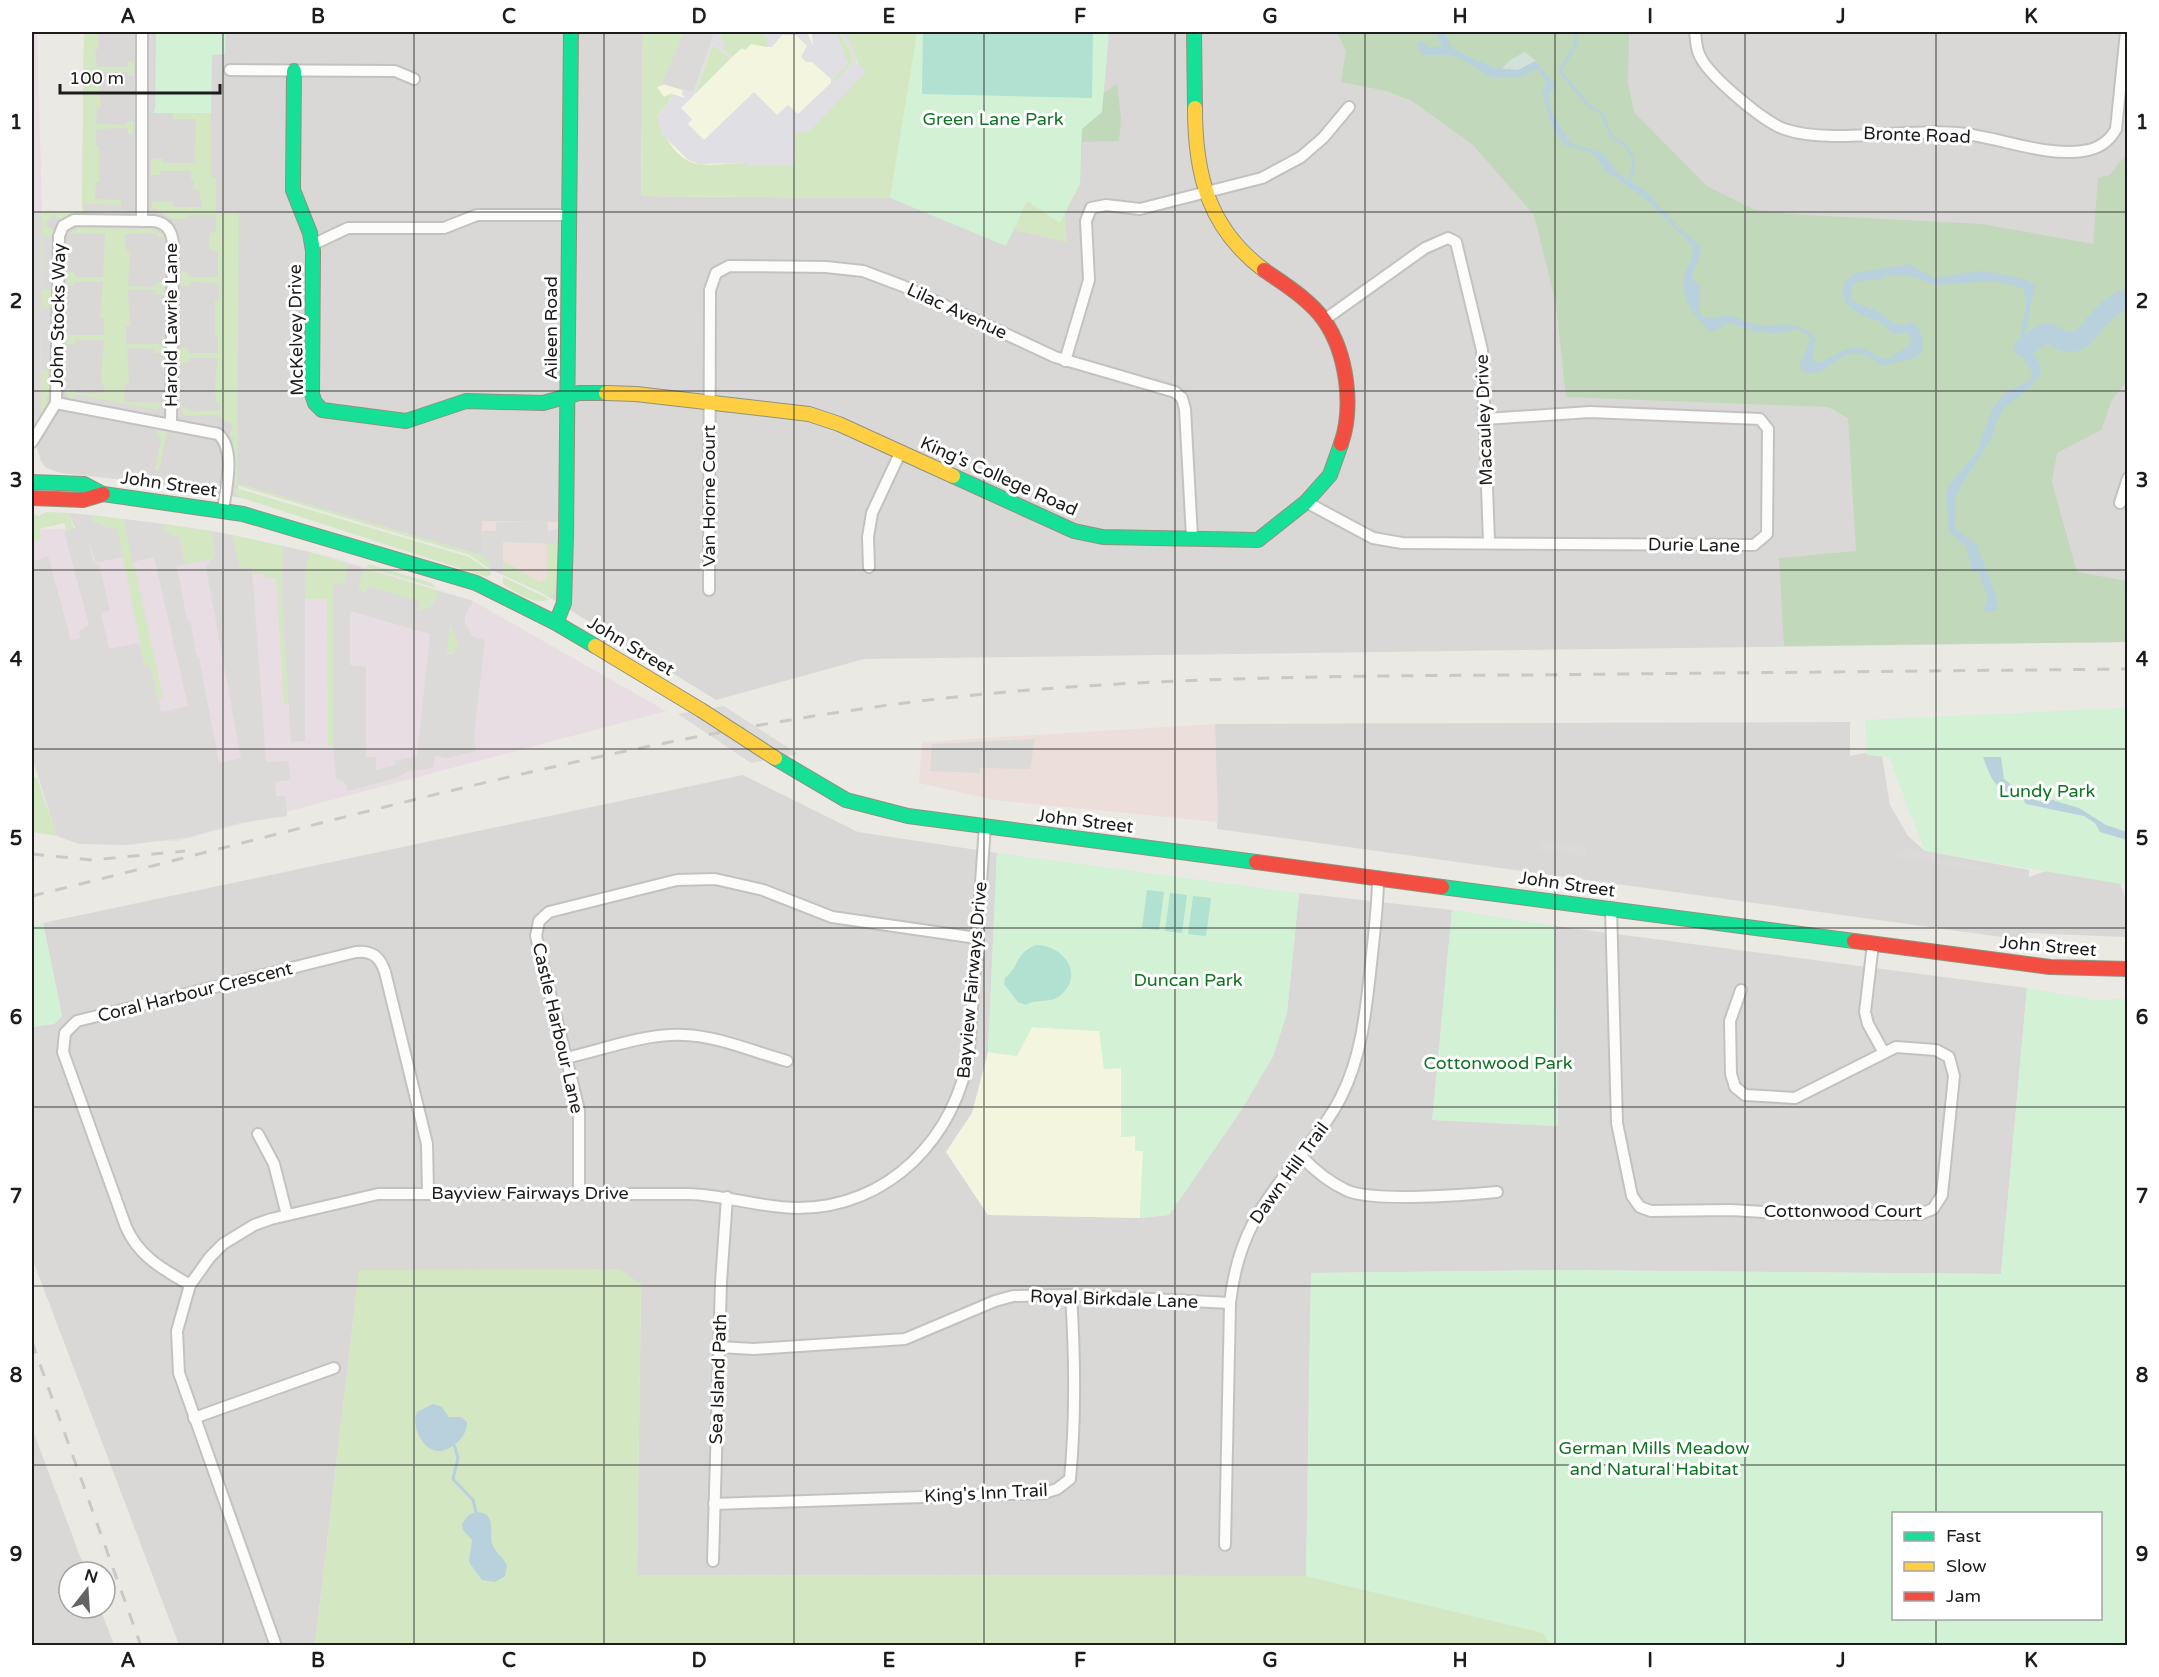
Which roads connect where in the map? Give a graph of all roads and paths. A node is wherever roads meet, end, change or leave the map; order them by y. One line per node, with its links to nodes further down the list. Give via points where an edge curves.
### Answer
1 (142, 32): 12 (street)
2 (571, 32): 11 (street, Aileen Road)
3 (1194, 32): 10 (street, King's College Road, via 1195,144)
4 (1695, 32): 5 (street, Bronte Road, via 1699,55 1709,70 1765,119 1788,130 1831,134 1957,133 2059,151 2081,151 2102,145 2116,129)
5 (2126, 32)
6 (230, 70): 7 (street)
7 (294, 70): 8 (street, via 395,71); 13 (street, McKelvey Drive, via 293,190)
8 (414, 80)
9 (1349, 107): 10 (street, via 1301,157 1262,178)
10 (1205, 192): 14 (street, King's College Road, via 1222,229); 15 (street, via 1140,209 1106,205 1091,208 1086,221 1089,280)
11 (569, 215): 13 (street, via 477,215 444,228 348,228); 16 (street, Aileen Road)
12 (142, 220): 18 (street, John Stocks Way, via 74,220 61,229); 20 (street, Harold Lawrie Lane, via 164,223 172,237)
13 (312, 245): 16 (street, McKelvey Drive, via 312,394 322,410 406,421 460,402 543,403)
14 (1324, 320): 19 (street, Macauley Drive, via 1425,248 1448,238 1456,242 1482,350); 27 (street, King's College Road, via 1341,356 1347,390 1344,435 1330,475)
15 (1065, 361): 17 (street, Lilac Avenue, via 863,271 729,266 716,273 711,285); 30 (street, Lilac Avenue, via 1170,389 1182,398)
16 (569, 396): 17 (street, King's College Road, via 636,394); 34 (street, Aileen Road, via 564,603)
17 (710, 402): 22 (street, King's College Road, via 808,414); 33 (street, Van Horne Court)
18 (56, 403): 20 (street); 21 (street, John Stocks Way)
19 (1485, 419): 31 (street, Macauley Drive); 31 (street, Durie Lane, via 1590,412 1760,419 1768,429 1767,534 1754,545)
20 (171, 424): 29 (street, via 212,432 223,439 227,449)
21 (32, 442)
22 (901, 451): 30 (street, King's College Road, via 1074,531 1129,538); 32 (street, via 872,513)
23 (2127, 478): 28 (street)
24 (32, 482): 25 (street, John Street, via 84,484)
25 (103, 494): 26 (street, John Street, via 83,500); 29 (street, John Street)
26 (32, 498)
27 (1306, 502): 30 (street, King's College Road, via 1258,540); 31 (street, Durie Lane, via 1373,538 1402,543)
28 (2120, 503)
29 (223, 510): 34 (street, John Street, via 476,583)
30 (1192, 537)
31 (1489, 542)
32 (868, 567)
33 (709, 590)
34 (556, 623): 35 (street, John Street, bridge, via 827,791 863,806 908,816)
35 (985, 826): 36 (street, John Street); 38 (street, Bayview Fairways Drive)
36 (1378, 877): 37 (street, John Street); 46 (street, Dawn Hill Trail, via 1365,1013 1357,1055 1341,1097)
37 (1611, 908): 39 (street, John Street); 42 (street, Cottonwood Court, via 1617,1123 1632,1196 1644,1209 1920,1214 1931,1211 1942,1197 1953,1065 1946,1054 1936,1050 1901,1047)
38 (977, 938): 43 (street, Castle Harbour Lane, via 832,917 764,890 715,879 677,880 555,909 539,921 537,936); 50 (street, Bayview Fairways Drive, via 965,1076 946,1122 918,1158 891,1180 840,1202 784,1208)
39 (1873, 944): 40 (street, John Street, via 2050,967); 42 (street, via 1865,1012 1870,1030)
40 (2127, 969)
41 (1741, 990): 42 (street, Cottonwood Court, via 1730,1021 1734,1084 1743,1094 1794,1098)
42 (1883, 1051)
43 (566, 1059): 44 (street, via 681,1035 711,1039); 49 (street, Castle Harbour Lane, via 579,1110)
44 (787, 1061)
45 (258, 1134): 51 (street, via 274,1164)
46 (1300, 1155): 47 (street, via 1335,1183 1365,1195 1461,1196); 54 (street, Dawn Hill Trail, via 1245,1235)
47 (1497, 1192)
48 (428, 1193): 49 (street, Bayview Fairways Drive); 51 (street, Bayview Fairways Drive, via 378,1194); 52 (street, Coral Harbour Crescent, via 427,1144 385,972 372,953 356,952 77,1021 65,1034 63,1052 126,1227 135,1245 150,1261)
49 (579, 1194): 50 (street, Bayview Fairways Drive)
50 (727, 1197): 55 (street, Sea Island Path)
51 (287, 1215): 52 (street, Bayview Fairways Drive, via 254,1225 223,1244)
52 (190, 1285): 57 (street, Bayview Fairways Drive, via 180,1312 176,1351)
53 (1071, 1295): 54 (street, Royal Birkdale Lane); 55 (street, Royal Birkdale Lane, via 1013,1296 905,1339 754,1349); 58 (street, King's Inn Trail, via 1075,1430 1070,1479 1057,1489 1044,1493)
54 (1230, 1303): 59 (street, Dawn Hill Trail)
55 (719, 1347): 58 (street, Sea Island Path)
56 (334, 1368): 57 (street)
57 (194, 1418): 61 (street, Bayview Fairways Drive)
58 (714, 1503): 60 (street, Sea Island Path)
59 (1225, 1545)
60 (713, 1561)
61 (276, 1646)

